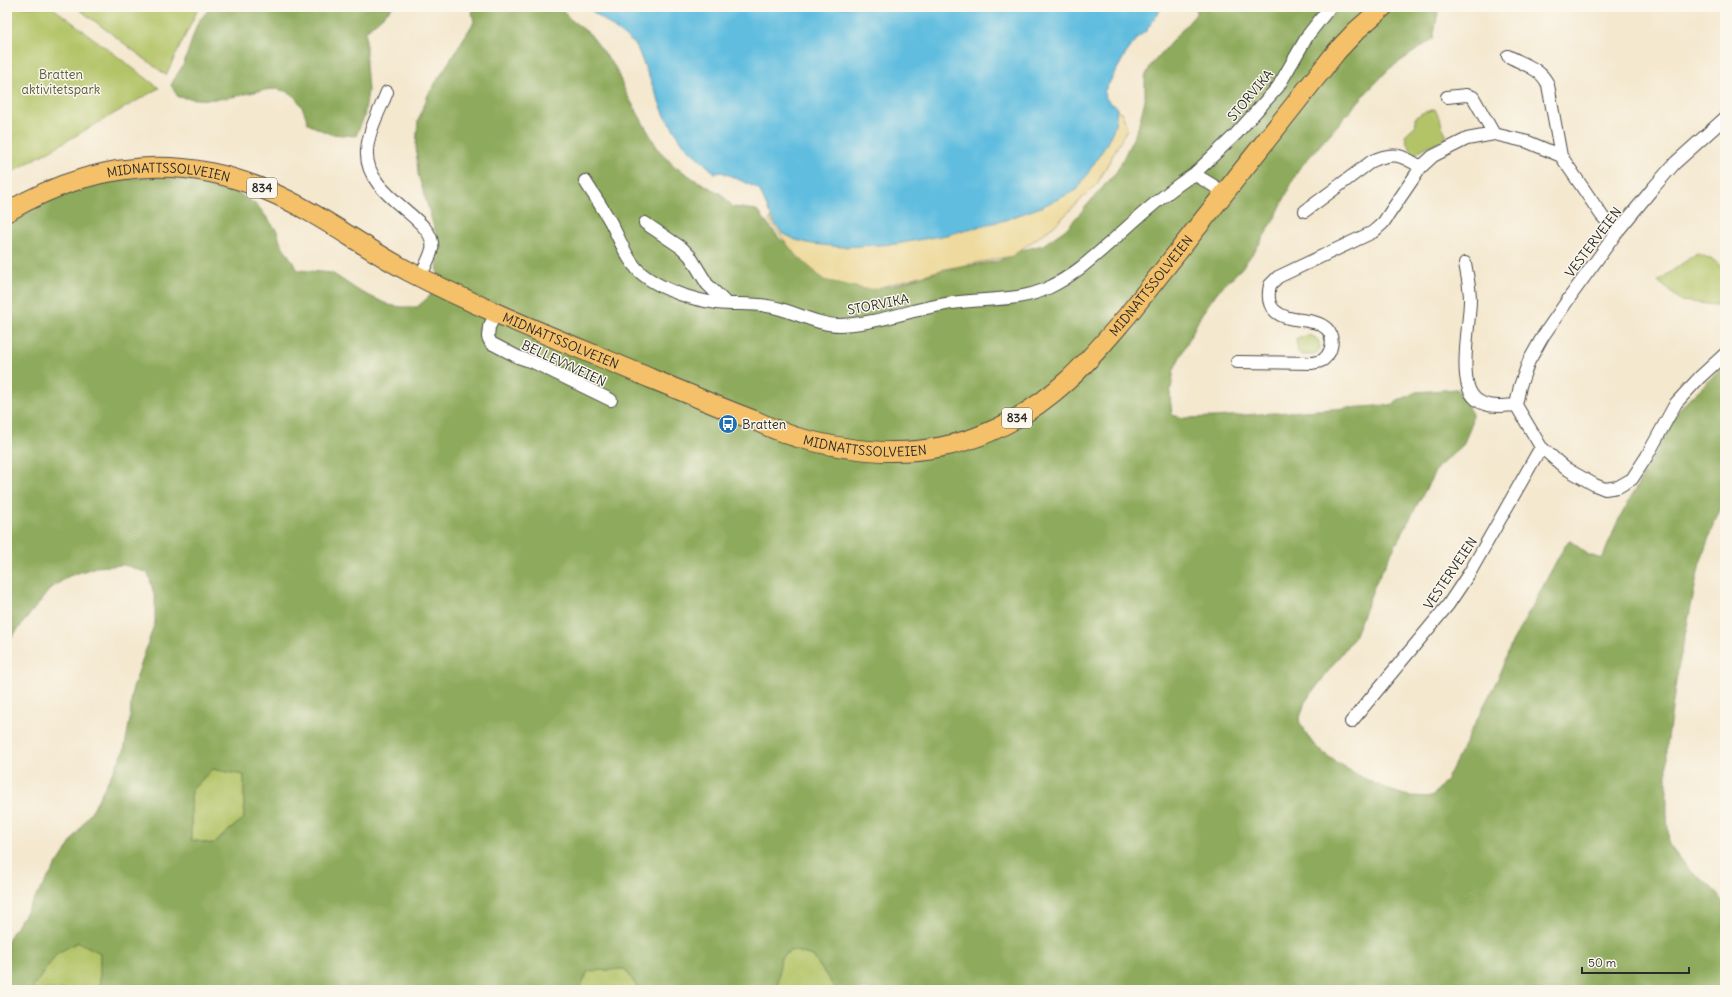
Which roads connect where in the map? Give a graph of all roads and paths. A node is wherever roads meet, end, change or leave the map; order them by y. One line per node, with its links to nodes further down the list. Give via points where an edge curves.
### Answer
1 (1330, 7): 10 (street, STORVIKA, via 1308,35 1278,87 1236,134)
2 (1383, 7): 12 (main road, MIDNATTSSOLVEIEN / 834, via 1337,51)
3 (1508, 56): 8 (street, via 1546,78)
4 (387, 92): 18 (street, via 371,133 367,151 369,167 376,182 424,226 431,237 433,248)
5 (1447, 97): 7 (street, via 1473,97)
6 (1725, 118): 16 (street, VESTERVEIEN, via 1675,163)
7 (1494, 134): 8 (street, via 1528,142); 9 (street, via 1467,139 1451,146 1433,156)
8 (1561, 156): 16 (street, via 1602,216)
9 (1421, 167): 13 (street, via 1397,155 1384,155 1372,161); 22 (street, via 1383,223 1373,232 1278,277 1270,285 1269,303 1283,317 1316,323 1327,329 1332,338 1331,350 1323,360 1312,363)
10 (1194, 174): 12 (street); 19 (street, STORVIKA, via 1170,190 1069,277 1032,295 951,303 860,323 838,325 767,306)
11 (584, 181): 19 (street, STORVIKA, via 635,266 644,276 672,291 702,301)
12 (1224, 192): 20 (main road, MIDNATTSSOLVEIEN / 834, via 1127,316 1067,381 1026,413 986,433 950,446 913,452 871,452 793,436)
13 (1305, 211)
14 (7, 212): 18 (main road, MIDNATTSSOLVEIEN / 834, via 47,190 93,174 137,167 196,170 235,178 269,191)
15 (646, 223): 19 (street, via 690,256 707,284)
16 (1618, 232): 24 (street, VESTERVEIEN, via 1543,336 1529,362)
17 (1465, 263): 24 (street, via 1470,301 1465,375 1468,387 1473,397 1484,404)
18 (420, 277): 20 (main road, MIDNATTSSOLVEIEN / 834)
19 (726, 304)
20 (496, 314): 23 (street, BELLEVYVEIEN, via 489,327 488,337 491,343)
21 (1725, 354): 25 (street, via 1676,403 1632,479 1618,488 1606,489 1595,485 1565,468)
22 (1237, 362)
23 (611, 400)
24 (1516, 405): 25 (street)
25 (1541, 447): 26 (street, VESTERVEIEN, via 1470,572 1448,605)
26 (1350, 722)

